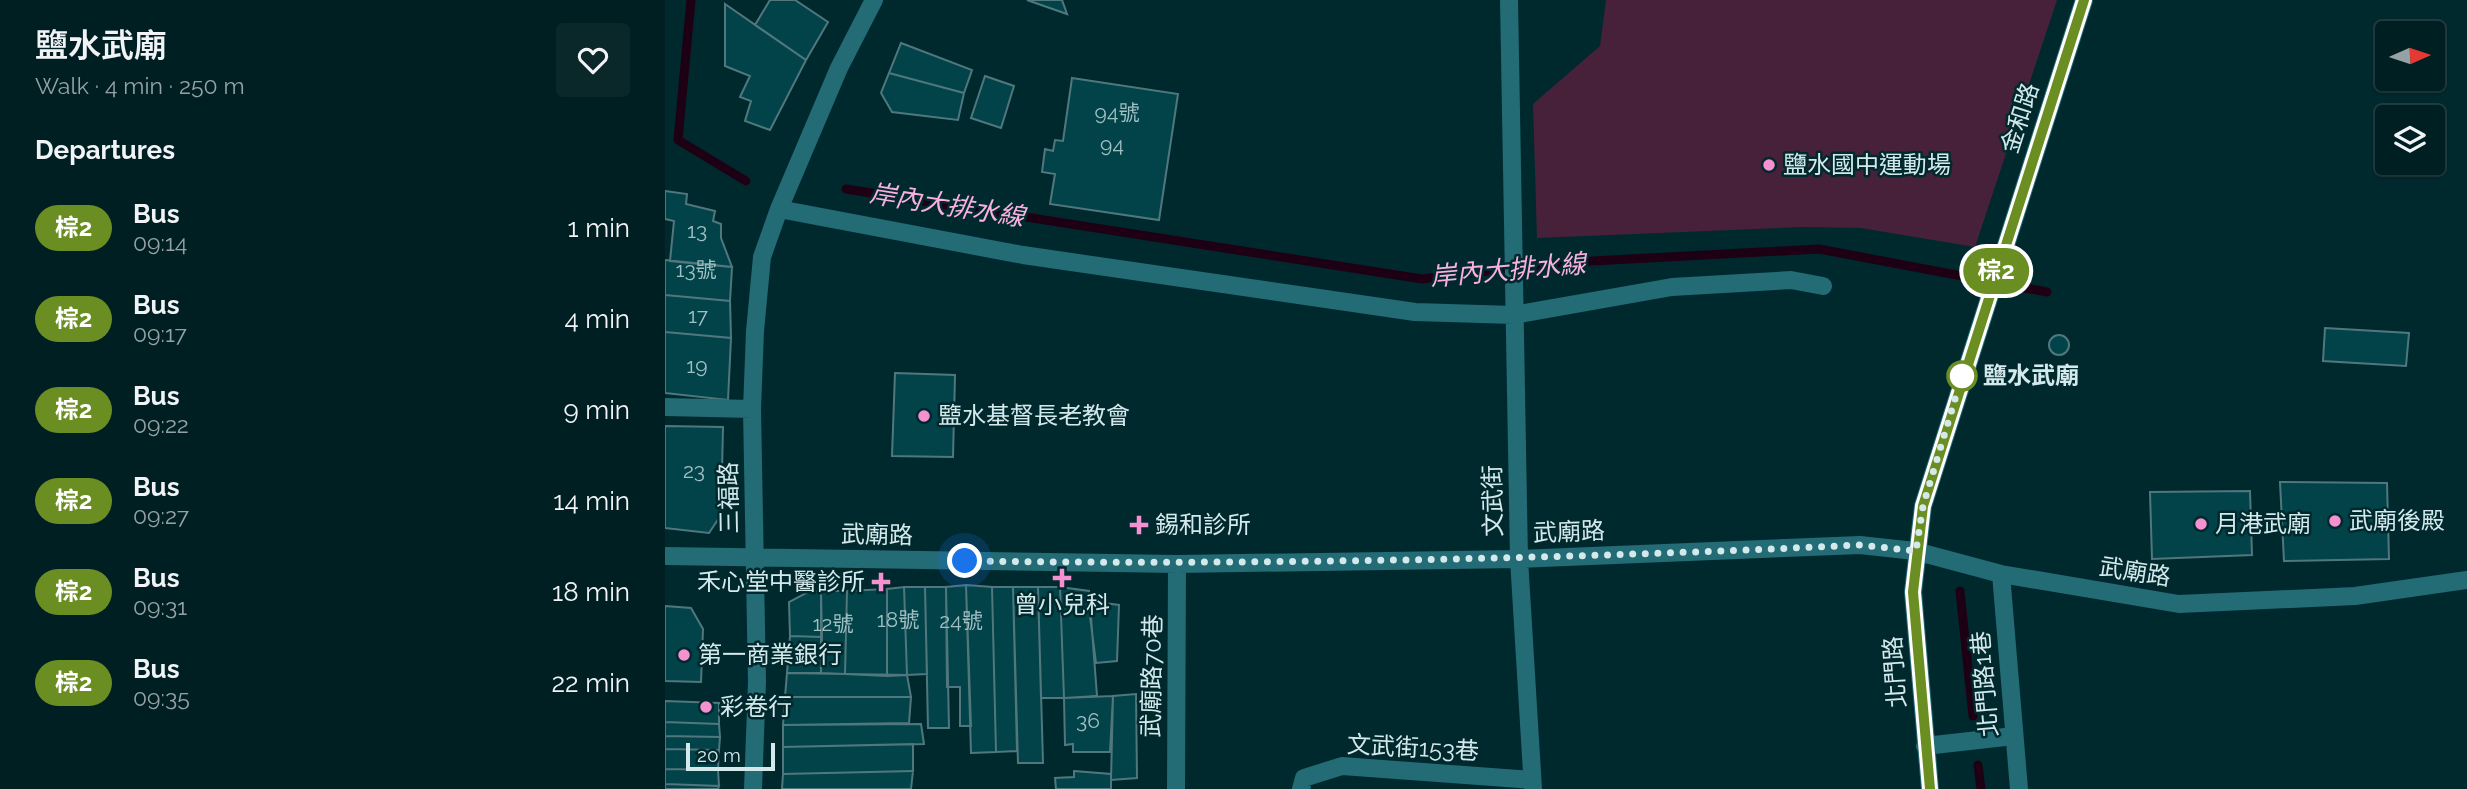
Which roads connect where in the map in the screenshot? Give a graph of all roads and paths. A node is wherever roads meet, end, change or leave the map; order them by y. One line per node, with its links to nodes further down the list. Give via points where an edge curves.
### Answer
1 (874, 0): 4 (street, 三福路, via 839,68)
2 (1509, 0): 6 (street, 文武街)
3 (2084, 0): 9 (street, 金和路, via 1932,471)
4 (779, 209): 6 (street, via 1165,277 1415,312); 8 (street, 三福路, via 762,257)
5 (1823, 286): 6 (street, via 1791,279 1672,287)
6 (1514, 315): 12 (street, 文武街)
7 (665, 407): 8 (street)
8 (752, 409): 11 (street, 三福路)
9 (1916, 551): 12 (street, 武廟路, via 1860,545); 14 (street, 武廟路); 17 (street, 北門路, via 1913,592)
10 (665, 556): 11 (street, 武廟路)
11 (754, 559): 13 (street, 武廟路); 19 (street, 三福路, via 757,682)
12 (1519, 559): 13 (street, 武廟路); 18 (street, 文武街)
13 (1177, 564): 20 (street, 武廟路70巷)
14 (2001, 574): 15 (street, 武廟路, via 2179,604 2355,596); 16 (street, 北門路1巷)
15 (2467, 580)
16 (2014, 736): 17 (street); 23 (street, 北門路1巷)
17 (1925, 746): 22 (street, 北門路)
18 (1533, 785): 21 (street, 文武街153巷, via 1342,766 1304,778)
19 (753, 789)
20 (1176, 789)
21 (1301, 789)
22 (1930, 789)
23 (2019, 789)

